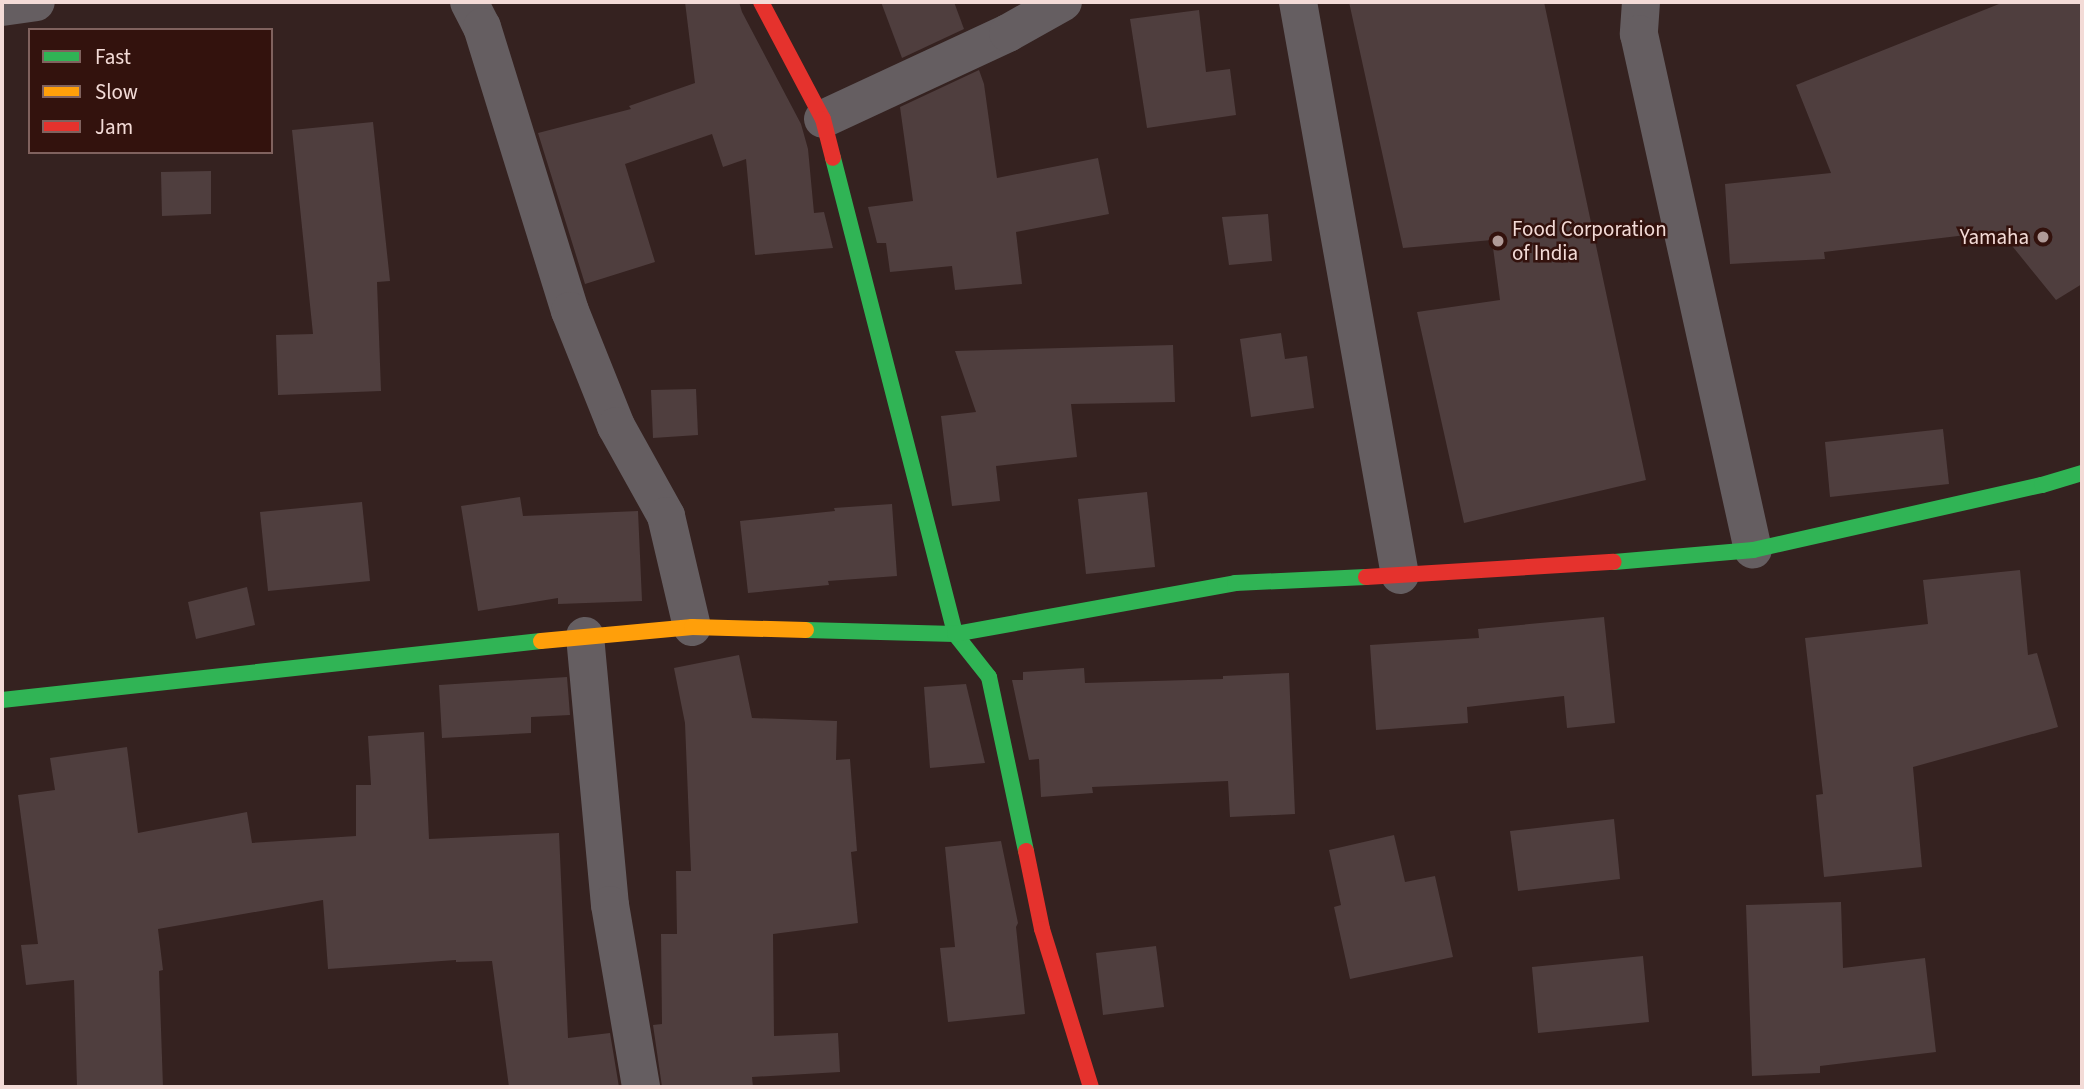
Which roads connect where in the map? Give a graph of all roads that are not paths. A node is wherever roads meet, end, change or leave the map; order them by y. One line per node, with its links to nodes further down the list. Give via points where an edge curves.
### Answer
1 (36, 2): 7 (street)
2 (469, 2): 12 (street, via 482,27 570,311 616,426 666,516)
3 (761, 2): 8 (street)
4 (1063, 2): 8 (street, via 1008,33)
5 (1298, 2): 11 (street)
6 (1641, 2): 10 (street, via 1639,34)
7 (2, 7)
8 (823, 119): 13 (street)
9 (2082, 473): 10 (street)
10 (1753, 550): 11 (street)
11 (1400, 575): 13 (street, via 1235,583)
12 (692, 627): 13 (street); 14 (street)
13 (955, 634): 17 (street, via 989,677 1042,929)
14 (585, 636): 15 (street); 16 (street, via 610,905)
15 (2, 700)
16 (641, 1087)
17 (1091, 1087)

